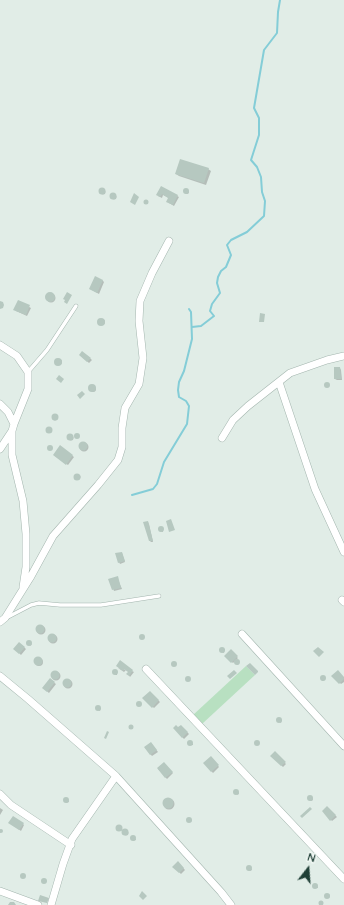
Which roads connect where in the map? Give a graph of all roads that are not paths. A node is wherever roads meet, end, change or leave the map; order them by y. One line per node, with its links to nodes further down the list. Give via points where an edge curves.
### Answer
1 (169, 241): 12 (street, via 140,301 139,321 143,358 139,384 125,408 122,447 118,460 53,536)
2 (76, 306): 5 (lane, via 47,350)
3 (0, 345): 5 (street, via 17,356)
4 (344, 356): 6 (street, via 290,373)
5 (28, 372): 8 (street, via 28,389)
6 (279, 382): 9 (street, via 233,420); 11 (street, via 316,489)
7 (0, 404): 8 (street, via 8,412)
8 (13, 427): 10 (street); 12 (street, via 12,455 23,501 26,534)
9 (222, 438)
10 (0, 449)
11 (344, 552)
12 (23, 590): 14 (street)
13 (158, 596): 14 (lane, via 101,605 38,603)
14 (3, 620)
15 (242, 634): 18 (street)
16 (146, 669): 22 (street)
17 (0, 676): 19 (street)
18 (344, 746)
19 (116, 776): 21 (street, via 72,839); 26 (street)
20 (0, 794): 21 (street, via 11,805)
21 (71, 845): 25 (street)
22 (344, 879)
23 (0, 891): 24 (street)
24 (38, 905)
25 (51, 905)
26 (231, 905)

